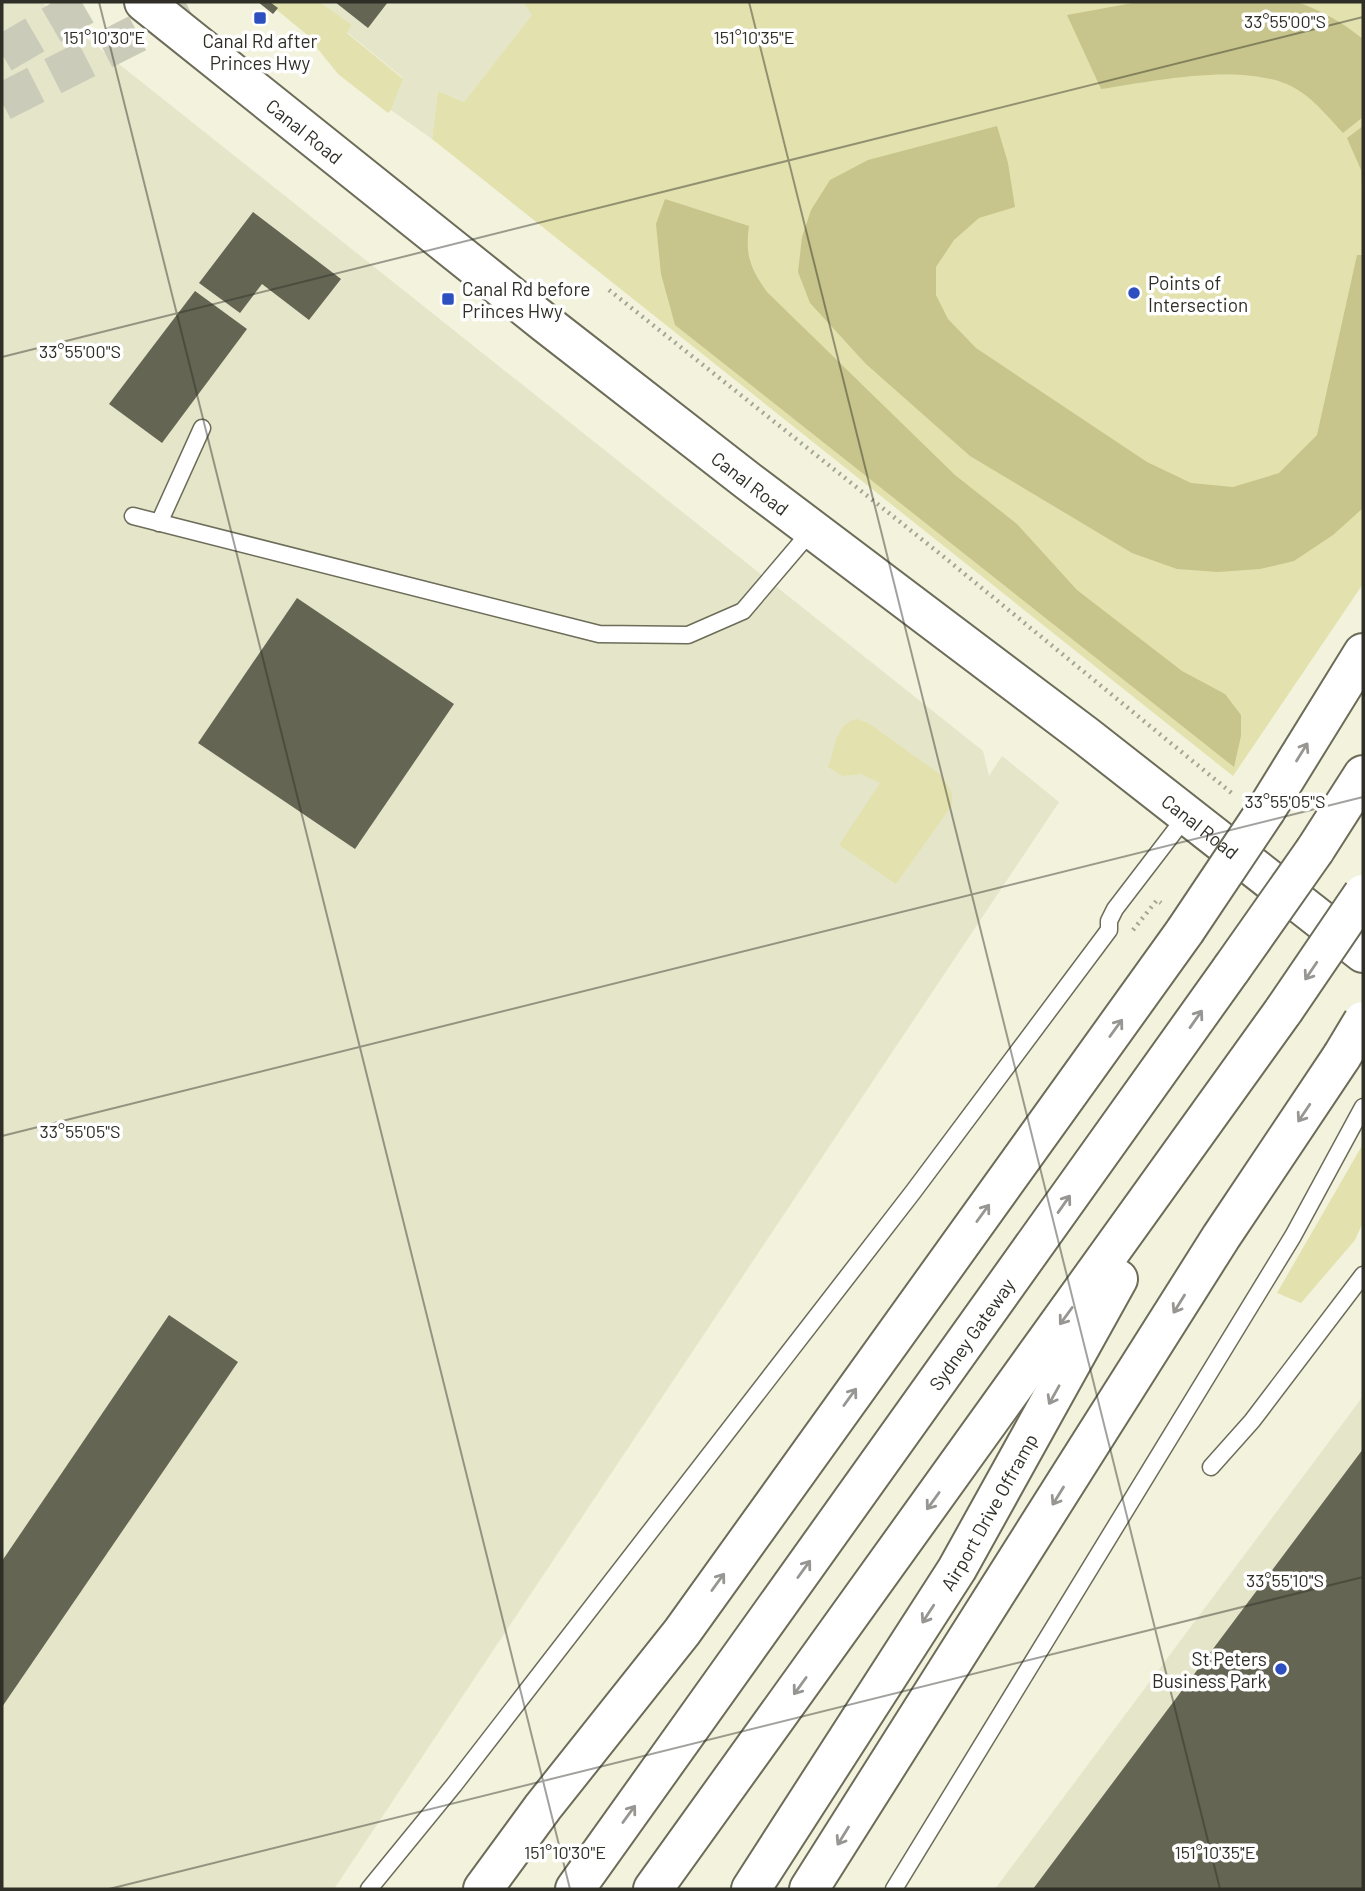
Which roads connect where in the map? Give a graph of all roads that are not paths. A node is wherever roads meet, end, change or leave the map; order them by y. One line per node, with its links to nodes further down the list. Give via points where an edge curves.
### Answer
1 (144, 2): 5 (main road, Canal Road)
2 (202, 428): 4 (lane)
3 (133, 516): 4 (lane)
4 (159, 523): 5 (lane, via 598,634 624,635 688,635 743,611)
5 (811, 531): 8 (main road, Canal Road)
6 (1363, 653): 16 (main road, one-way to 6, bridge, via 1185,931 1253,806)
7 (1363, 775): 21 (main road, Sydney Gateway, one-way to 7, bridge, via 1232,968)
8 (1187, 815): 10 (main road, Canal Road); 18 (lane, via 1115,909 1109,930 913,1192)
9 (1363, 894): 13 (main road, one-way to 13, bridge)
10 (1363, 953)
11 (1363, 1021): 17 (main road, one-way to 17, bridge)
12 (1363, 1107): 26 (lane, via 1293,1236)
13 (1206, 1122): 22 (main road, one-way to 22); 23 (main road, Airport Drive Offramp, one-way to 23, via 957,1569)
14 (1363, 1275): 15 (lane, via 1252,1421)
15 (1211, 1466)
16 (682, 1632): 19 (main road); 20 (main road)
17 (958, 1654): 24 (main road); 25 (main road, one-way to 25)
18 (369, 1889)
19 (455, 1889)
20 (483, 1889)
21 (575, 1889)
22 (653, 1889)
23 (751, 1889)
24 (763, 1889)
25 (809, 1889)
26 (894, 1889)

